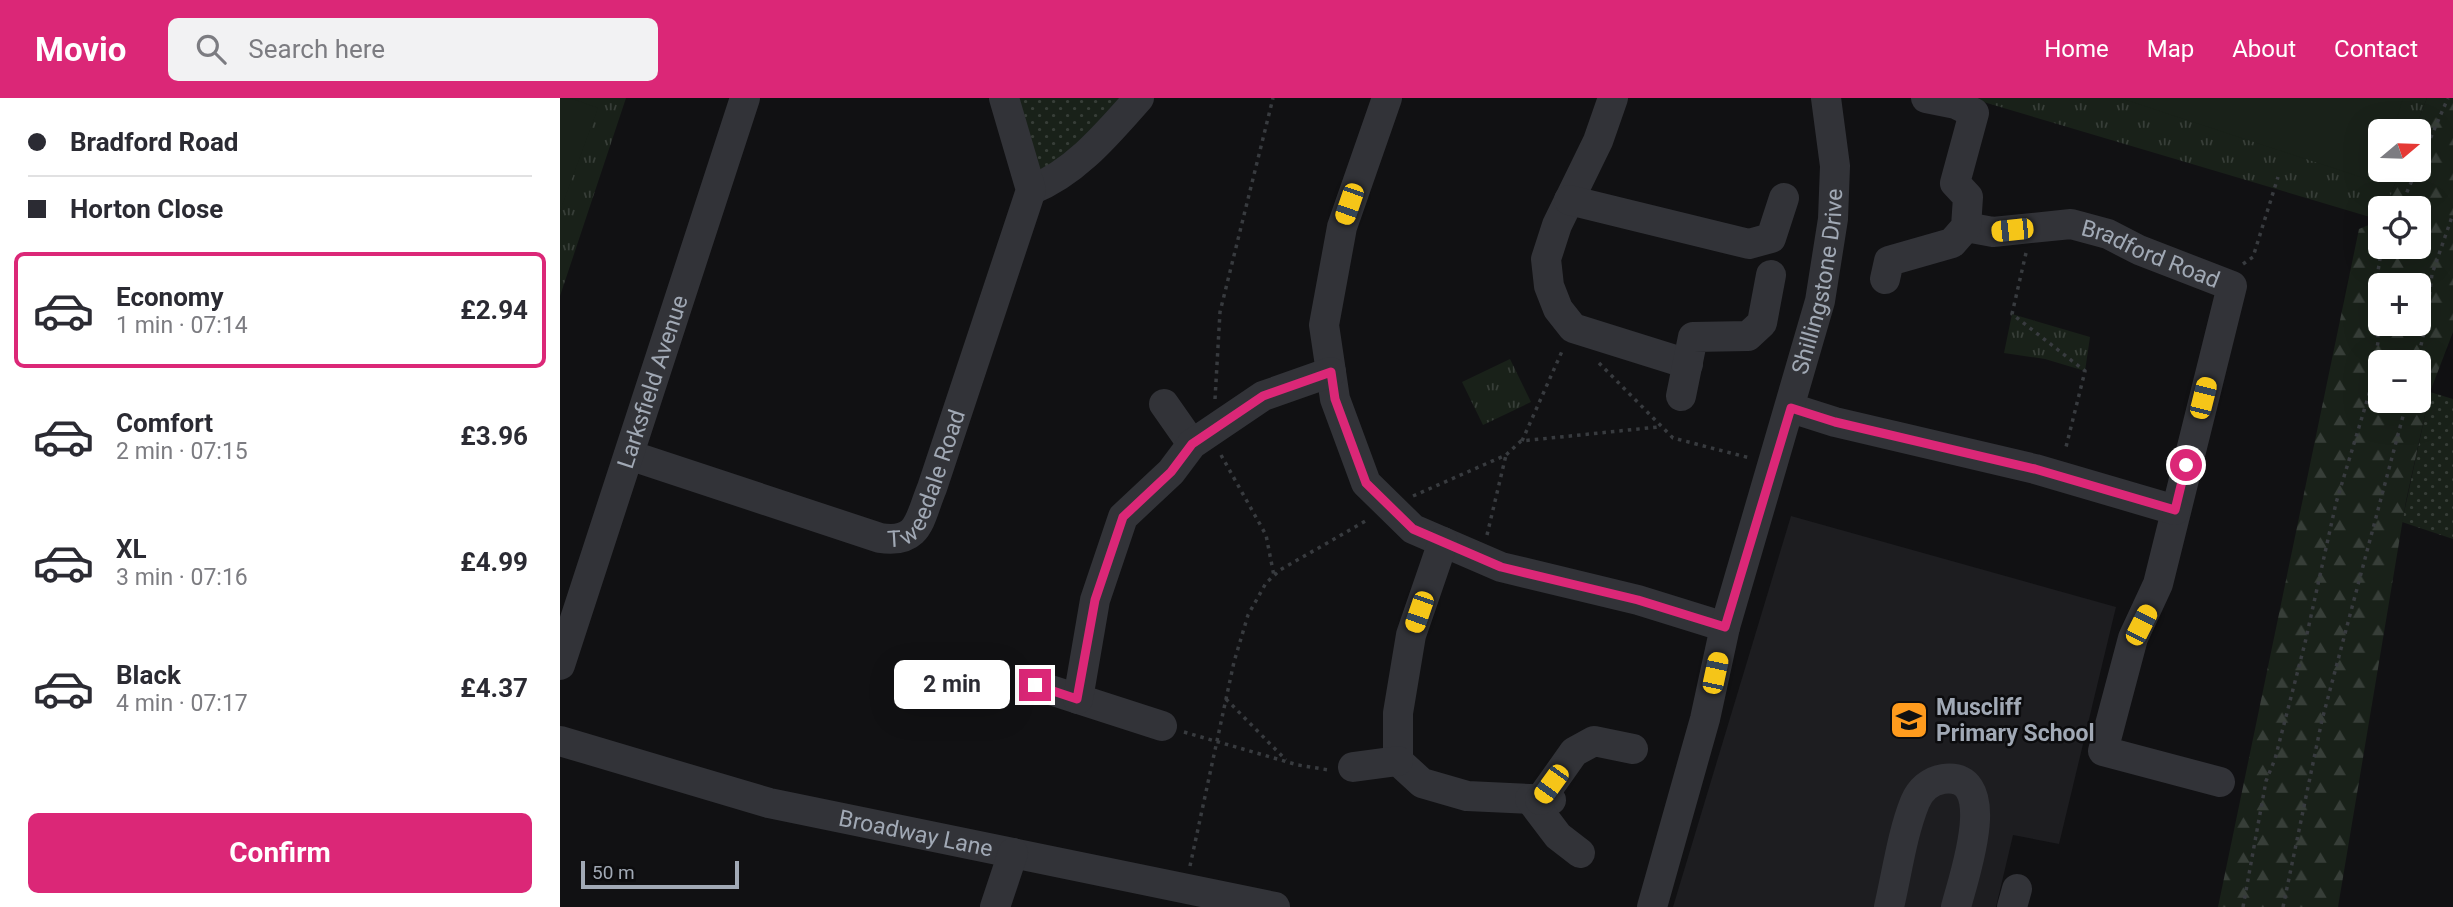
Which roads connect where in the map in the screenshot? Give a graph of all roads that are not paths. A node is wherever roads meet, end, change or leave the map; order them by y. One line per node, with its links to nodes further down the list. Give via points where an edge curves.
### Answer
1 (745, 98): 20 (street, Larksfield Avenue)
2 (1004, 98): 8 (street)
3 (1139, 98): 8 (street, via 1055,181)
4 (1387, 98): 15 (street, via 1342,227 1324,325)
5 (1613, 98): 10 (street)
6 (1826, 98): 18 (street, Shillingstone Drive, via 1835,166 1833,219 1820,301)
7 (1926, 98): 11 (street, via 1974,113 1955,183 1968,197)
8 (1031, 190): 20 (street, Tweedale Road, via 914,533 899,541 880,538)
9 (1784, 198): 10 (street, via 1771,238 1749,244)
10 (1569, 200): 14 (street, via 1546,258 1549,286 1558,309 1573,328)
11 (1966, 227): 13 (street, via 1952,243 1889,261); 21 (street, Bradford Road, via 1993,232 2071,224 2108,234 2138,250 2234,278)
12 (1772, 275): 14 (street, via 1762,323 1748,336)
13 (1885, 279)
14 (1690, 350): 16 (street)
15 (1331, 372): 19 (street, via 1263,396); 22 (street, via 1335,399 1366,483 1413,529)
16 (1681, 396)
17 (1164, 404): 19 (street)
18 (1791, 408): 21 (street); 23 (street, Shillingstone Drive)
19 (1200, 438): 26 (street, via 1123,517 1095,600)
20 (629, 455): 24 (street, Larksfield Avenue)
21 (2175, 510): 32 (street, Bradford Road, via 2158,584 2133,638 2103,751)
22 (1443, 542): 23 (street, via 1501,567 1638,600); 30 (street, via 1412,635 1398,713)
23 (1725, 627): 38 (street, Shillingstone Drive, via 1705,719)
24 (560, 665)
25 (1035, 685): 26 (street)
26 (1077, 699): 27 (street)
27 (1162, 726)
28 (560, 741): 34 (street, Broadway Lane, via 769,803)
29 (1633, 749): 33 (street, via 1594,741 1574,752)
30 (1398, 761): 31 (street); 33 (street, via 1422,783 1456,793)
31 (1353, 767)
32 (2220, 782)
33 (1540, 800): 35 (street, via 1558,836)
34 (1013, 853): 36 (street); 37 (street, Broadway Lane)
35 (1580, 853)
36 (995, 907)
37 (1275, 907)
38 (1652, 907)
39 (1889, 907): 40 (street, via 1915,800 1927,785 1943,779 1958,780 1975,798 1976,819)
40 (1956, 907)

